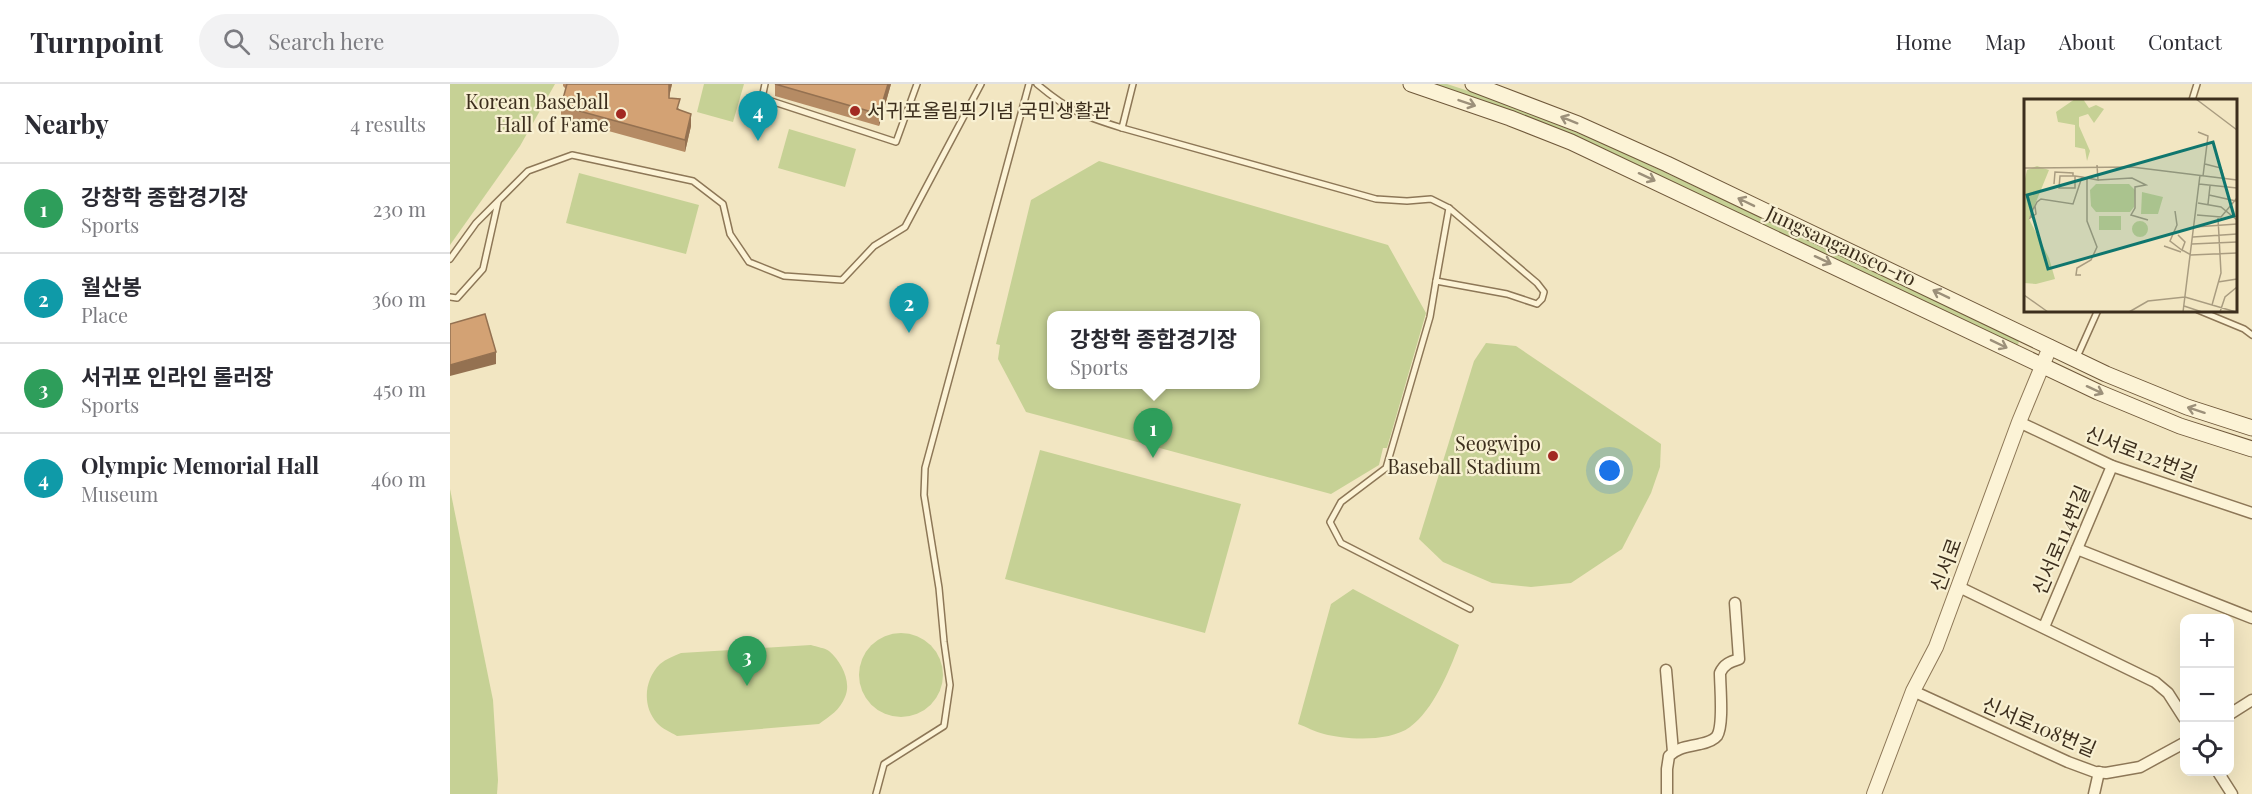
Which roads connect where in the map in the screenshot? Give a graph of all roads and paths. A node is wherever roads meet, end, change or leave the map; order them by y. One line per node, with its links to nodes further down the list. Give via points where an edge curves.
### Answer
1 (765, 84): 2 (lane, via 762,98 896,141)
2 (917, 84)
3 (981, 84): 12 (lane, via 905,227 874,246 842,280 784,276 749,262 729,234 723,204 693,181 572,155 528,171)
4 (1029, 84): 43 (lane, via 925,468 924,495 950,685 944,726 884,765)
5 (1037, 84): 11 (lane, via 1081,115)
6 (1133, 84): 11 (lane)
7 (1411, 84): 22 (main road, Jungsanganseo-ro, one-way to 22, via 1571,142)
8 (1473, 84): 20 (main road, Jungsanganseo-ro, one-way to 8, via 1647,155 1561,116)
9 (2197, 84): 10 (lane)
10 (2192, 99)
11 (1122, 128): 13 (lane, via 1376,198 1431,199)
12 (499, 201): 14 (lane); 16 (lane, via 483,269 457,298)
13 (1449, 208): 15 (lane); 15 (lane, via 1544,292 1537,304 1507,294)
14 (450, 260)
15 (1436, 281): 31 (lane, via 1430,317 1386,468 1341,502 1330,522 1341,543)
16 (450, 297)
17 (2097, 312): 21 (lane)
18 (2203, 312): 19 (lane)
19 (2252, 335)
20 (2050, 347): 21 (main road, Jungsanganseo-ro); 22 (street, 신서로)
21 (2076, 359): 24 (main road, Jungsanganseo-ro, one-way to 21, via 2173,402)
22 (2042, 365): 23 (street, 신서로); 25 (main road, Jungsanganseo-ro, one-way to 25, via 2143,411)
23 (2019, 422): 26 (street, 신서로122번길); 29 (street, 신서로)
24 (2252, 428)
25 (2252, 449)
26 (2112, 466): 27 (street, 신서로122번길); 28 (street, 신서로114번길)
27 (2252, 513)
28 (2077, 549): 32 (street); 33 (street, 신서로114번길)
29 (1959, 587): 33 (street, 신서로114번길); 35 (street, 신서로, via 1936,647)
30 (1735, 603): 40 (street, via 1738,659 1729,662 1720,673 1718,734 1703,744)
31 (1470, 609)
32 (2252, 618)
33 (2044, 627): 38 (street, 신서로114번길, via 2155,682)
34 (1666, 670): 40 (street)
35 (1913, 691): 41 (street, 신서로108번길, via 2081,768); 45 (street, 신서로)
36 (2252, 699): 37 (street)
37 (2234, 711)
38 (2180, 712)
39 (2180, 745): 41 (street, 신서로108번길, via 2140,767)
40 (1674, 752): 44 (street, via 1669,756)
41 (2099, 772): 46 (street)
42 (2221, 776): 47 (street)
43 (876, 794)
44 (1667, 794)
45 (1874, 794)
46 (2094, 794)
47 (2232, 794)

